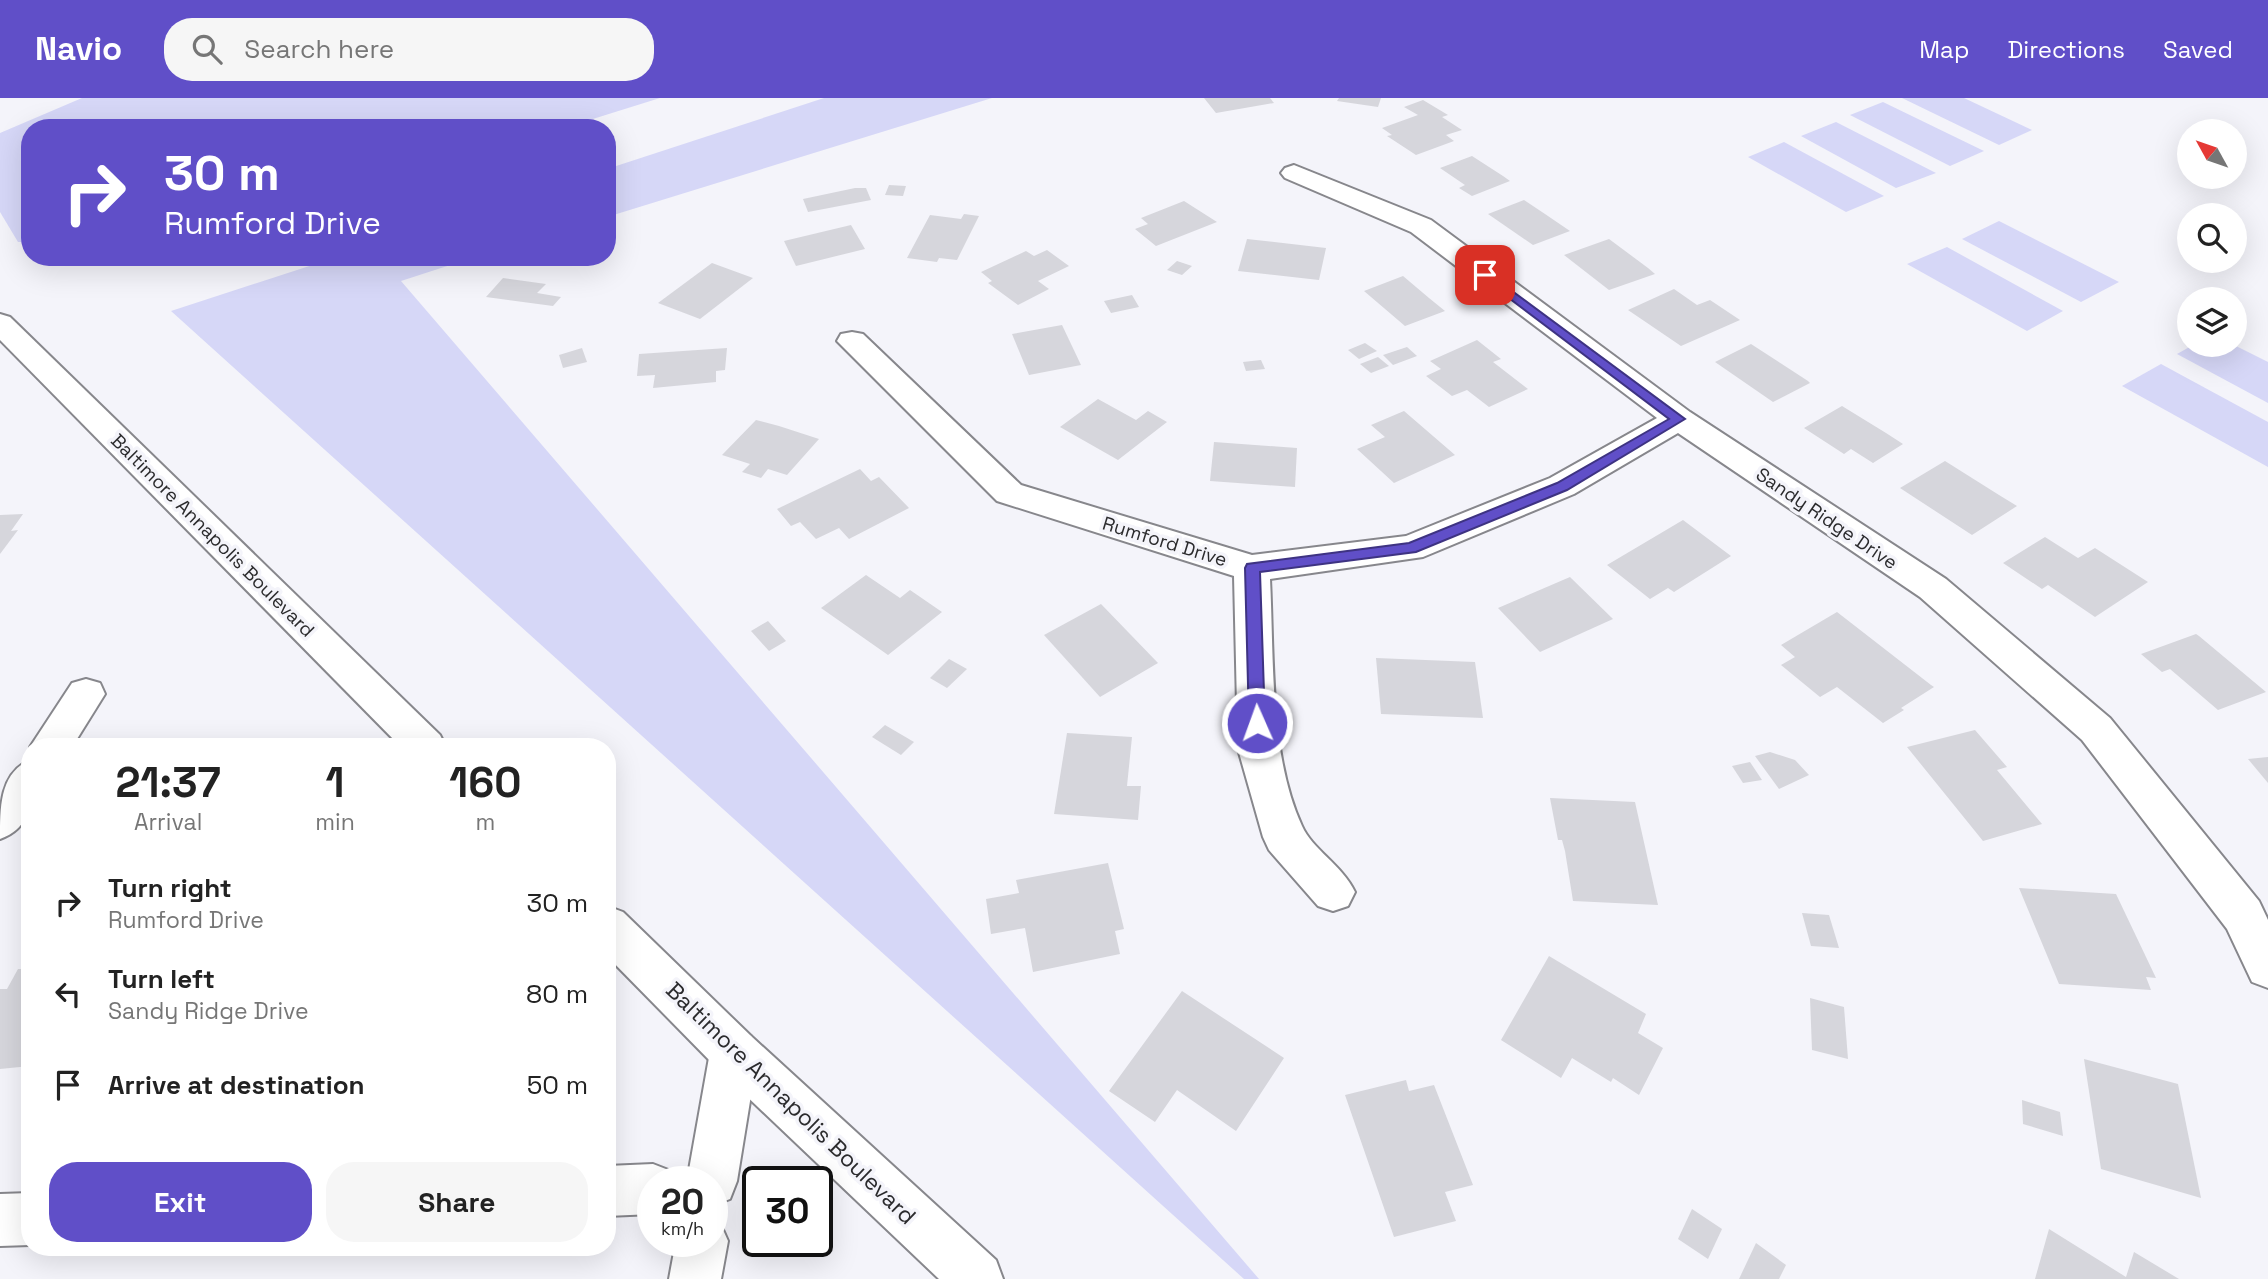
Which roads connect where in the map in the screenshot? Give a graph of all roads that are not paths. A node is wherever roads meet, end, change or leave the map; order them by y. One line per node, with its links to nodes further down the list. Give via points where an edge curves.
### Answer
1 (1294, 173): 4 (street, Sandy Ridge Drive, via 1421,226)
2 (0, 323): 8 (street, Baltimore Annapolis Boulevard)
3 (852, 341): 5 (street, Rumford Drive, via 1009,493)
4 (1679, 419): 5 (street, Rumford Drive, via 1562,486 1411,548); 13 (street, Sandy Ridge Drive, via 1933,588 2096,729 2243,915)
5 (1252, 568): 11 (street, via 1258,749 1284,837)
6 (86, 694): 7 (street)
7 (56, 738)
8 (417, 738)
9 (21, 790): 10 (street)
10 (0, 821)
11 (1333, 892)
12 (616, 935): 14 (street, Baltimore Annapolis Boulevard)
13 (2268, 967)
14 (734, 1052): 15 (street); 22 (street, Baltimore Annapolis Boulevard)
15 (715, 1166)
16 (637, 1190): 17 (street)
17 (616, 1191)
18 (21, 1219): 19 (street)
19 (0, 1220)
20 (699, 1257): 21 (street)
21 (695, 1279)
22 (977, 1279)

